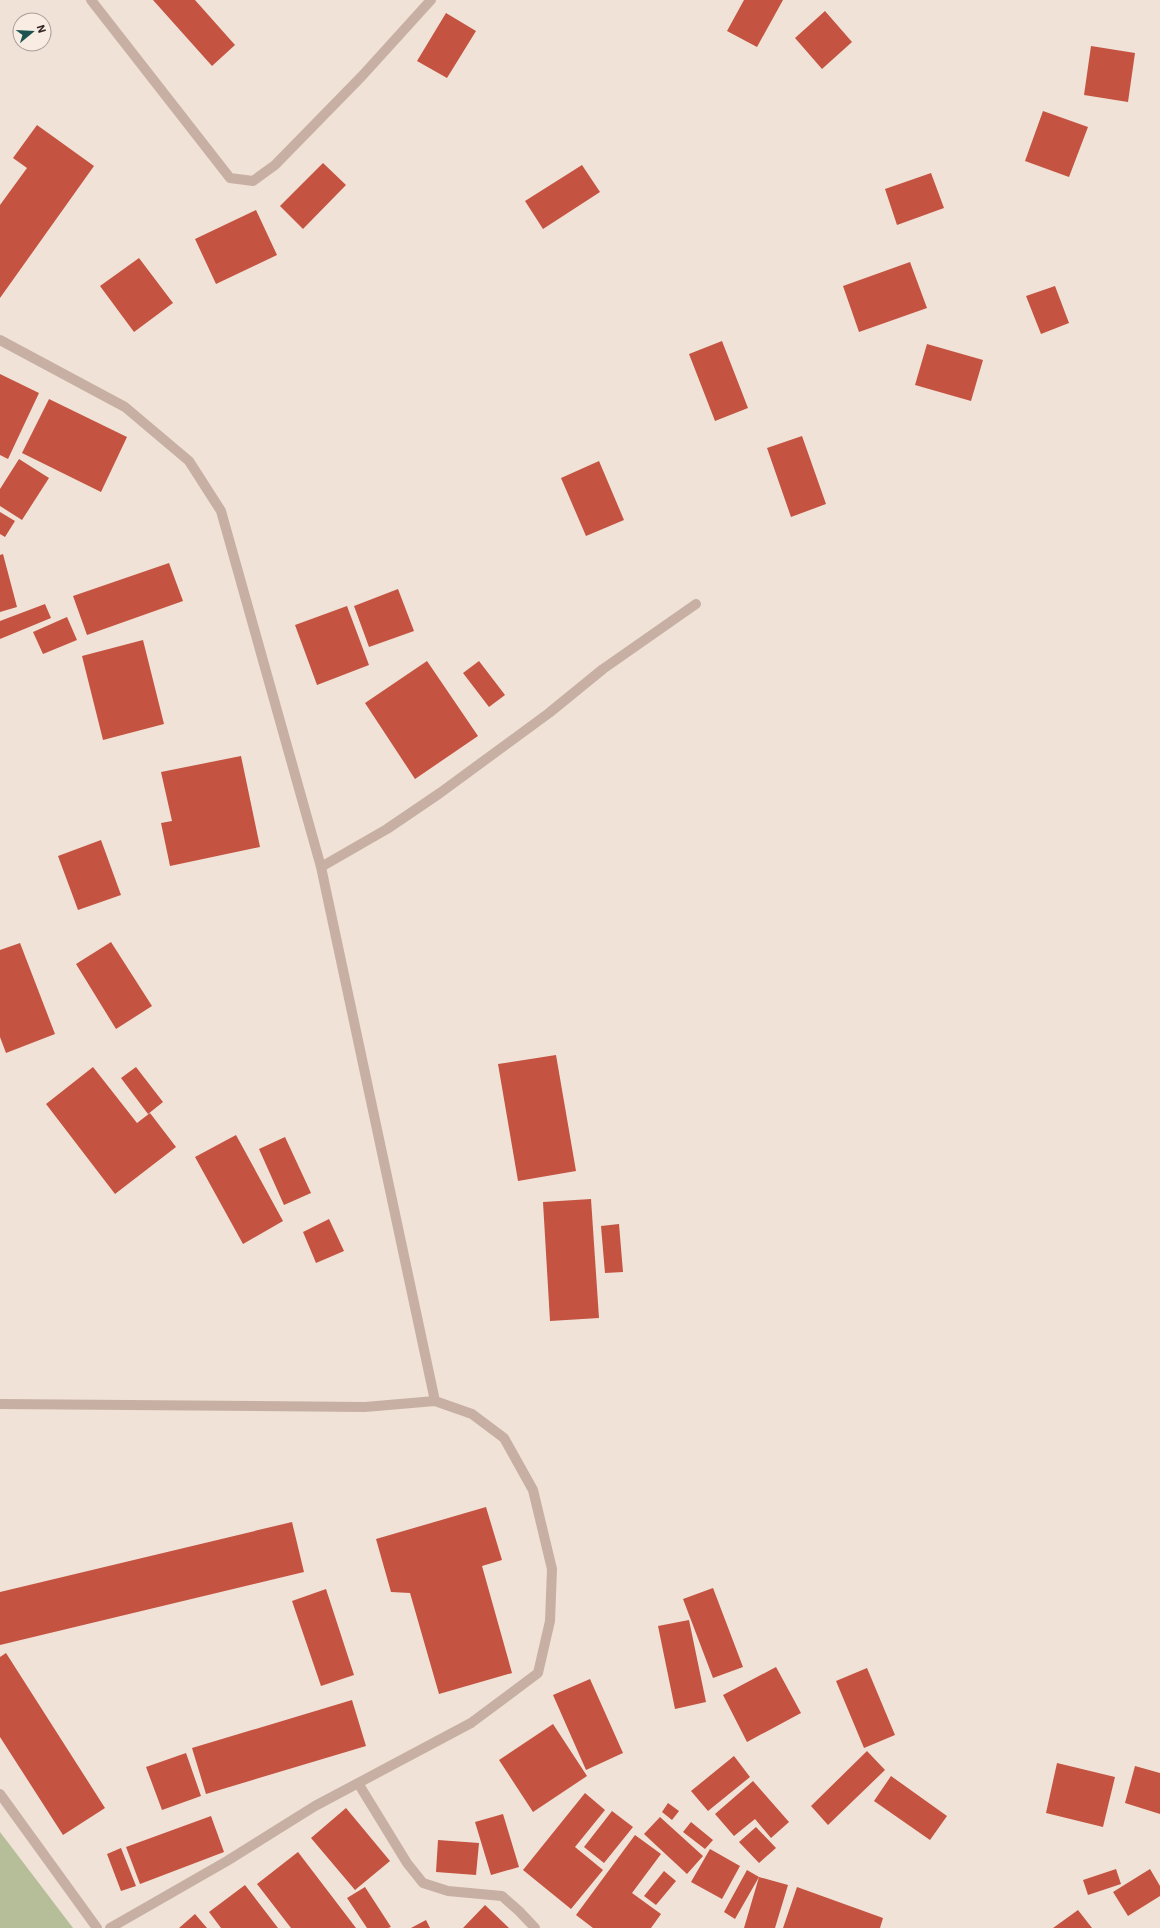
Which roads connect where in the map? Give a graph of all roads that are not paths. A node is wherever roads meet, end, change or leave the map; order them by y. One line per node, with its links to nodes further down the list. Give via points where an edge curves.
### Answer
1 (91, 0): 2 (street, via 230,178 253,181 275,165 362,76)
2 (431, 0)
3 (0, 340): 5 (street, via 125,407 189,461 221,512)
4 (696, 604): 5 (street, via 603,669 549,713 440,793 387,829)
5 (321, 867): 6 (street)
6 (435, 1401): 7 (street, via 365,1407); 8 (street, via 472,1414 504,1438 533,1490 552,1569 550,1621 538,1673 471,1723)
7 (0, 1404)
8 (358, 1783): 11 (street); 12 (street, via 407,1863 423,1883 448,1891 502,1896)
9 (0, 1794): 10 (street)
10 (97, 1928)
11 (110, 1928)
12 (535, 1928)

